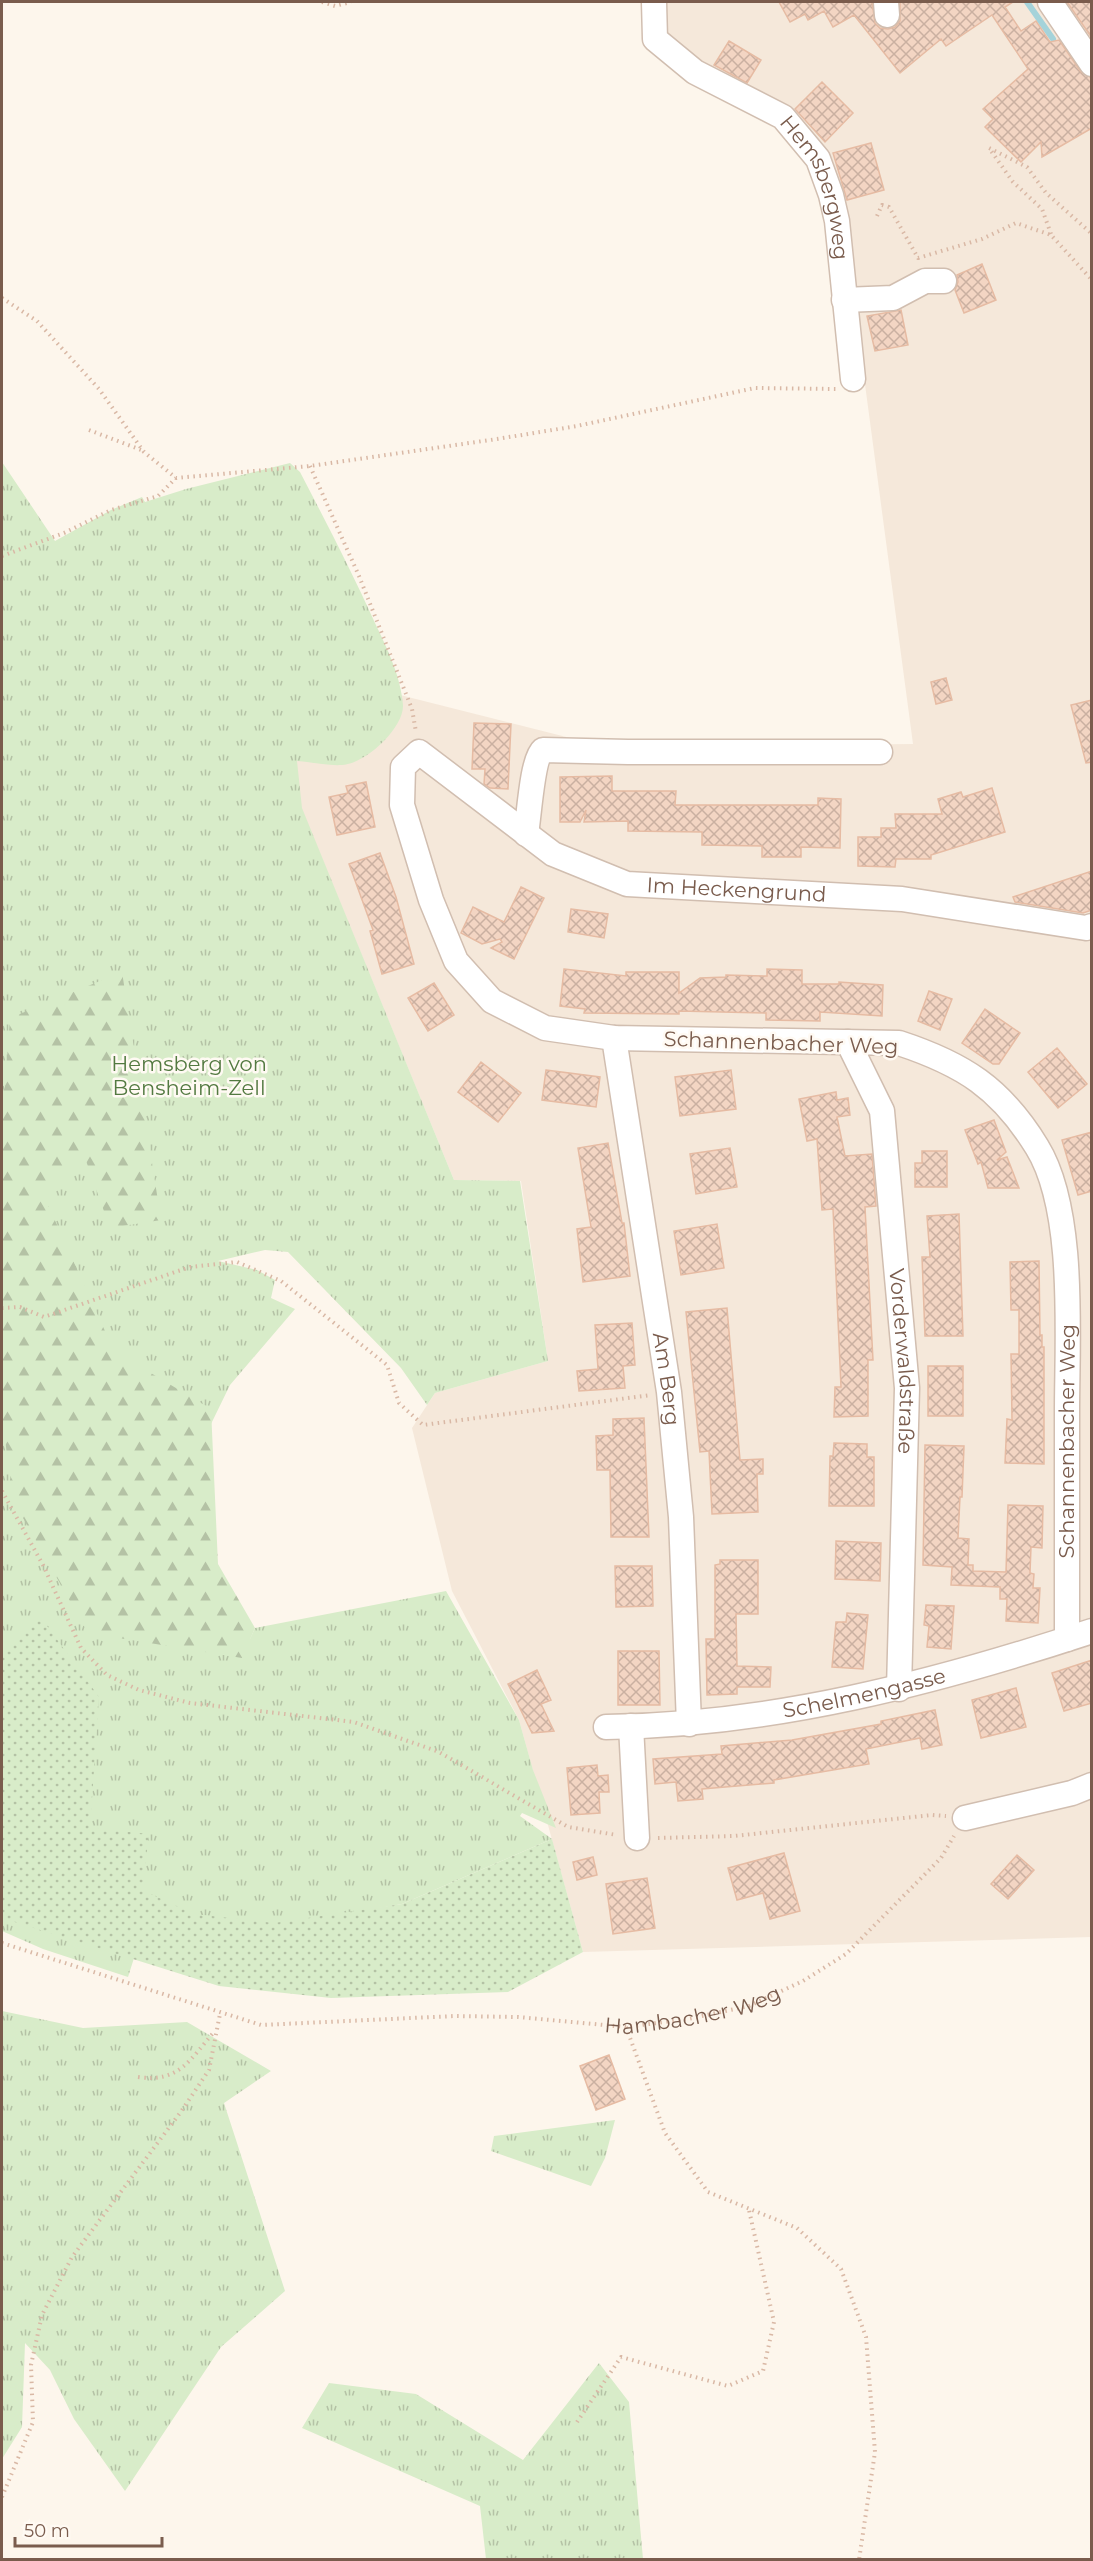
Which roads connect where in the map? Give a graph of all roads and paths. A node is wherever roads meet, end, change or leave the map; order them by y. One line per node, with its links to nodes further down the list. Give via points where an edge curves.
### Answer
1 (322, 2): 2 (path, via 335,6)
2 (351, 2)
3 (654, 2): 12 (street, Hemsbergweg, via 655,39 695,72 783,117 818,159 837,221)
4 (1050, 2): 5 (street)
5 (1092, 64)
6 (878, 216): 8 (path, via 882,205 889,207 918,258 982,239 1016,223)
7 (1092, 234): 8 (path, via 1047,193 1027,167 989,148 1013,182 1042,209)
8 (1051, 235): 9 (path)
9 (1092, 280)
10 (944, 281): 12 (street, via 924,281 893,298)
11 (2, 298): 15 (path, via 37,321 99,389)
12 (844, 300): 13 (street, Hemsbergweg)
13 (852, 379): 16 (path, via 838,390 755,388 577,426)
14 (89, 430): 15 (path)
15 (144, 452): 17 (path)
16 (310, 466): 17 (path); 19 (path, via 412,709)
17 (176, 478): 18 (path, via 158,495 111,510)
18 (2, 556)
19 (418, 752): 21 (street, Im Heckengrund); 23 (street, Schannenbacher Weg, via 403,767 402,805 431,900 456,961 492,1001 545,1028)
20 (880, 752): 21 (street, via 543,750 538,754)
21 (526, 834): 22 (street, Im Heckengrund, via 553,854 627,884 902,899)
22 (1090, 931)
23 (614, 1038): 24 (street, Schannenbacher Weg); 26 (street, Am Berg)
24 (848, 1042): 29 (street, Schannenbacher Weg, via 899,1043 935,1055 995,1092 1039,1149 1056,1193 1067,1270); 30 (street, Vorderwaldstraße, via 882,1111 907,1388)
25 (2, 1308): 26 (path, via 20,1307 45,1317 190,1268 237,1262 281,1281 387,1365 399,1403 423,1425)
26 (669, 1392): 31 (street, Am Berg, via 681,1517)
27 (2, 1491): 36 (path, via 43,1565 81,1648 107,1675 139,1690 190,1703 354,1722 439,1752 568,1827)
28 (1092, 1630): 29 (street, Schelmengasse)
29 (1067, 1639): 30 (street, Schelmengasse)
30 (899, 1689): 31 (street, Schelmengasse, via 796,1710)
31 (689, 1724): 32 (street, Schelmengasse)
32 (631, 1726): 33 (street, Schelmengasse); 36 (street)
33 (606, 1727)
34 (1092, 1785): 35 (street)
35 (965, 1818): 36 (path, via 932,1815 734,1836); 39 (path, Hambacher Weg, via 941,1858 846,1954 803,1981 749,2006)
36 (637, 1838)
37 (2, 1943): 38 (path, Hambacher Weg)
38 (220, 2014): 39 (path, Hambacher Weg, via 261,2025 465,2016); 40 (path)
39 (626, 2027): 42 (path, via 665,2133 708,2192)
40 (216, 2031): 41 (path, via 176,2073 154,2079); 44 (path, via 209,2070 72,2257 42,2315 31,2365 33,2422)
41 (138, 2077)
42 (749, 2209): 43 (path, via 774,2322 763,2371 728,2386 621,2357); 45 (path, via 797,2228 841,2269 866,2337 875,2452)
43 (576, 2422)
44 (2, 2497)
45 (859, 2559)

